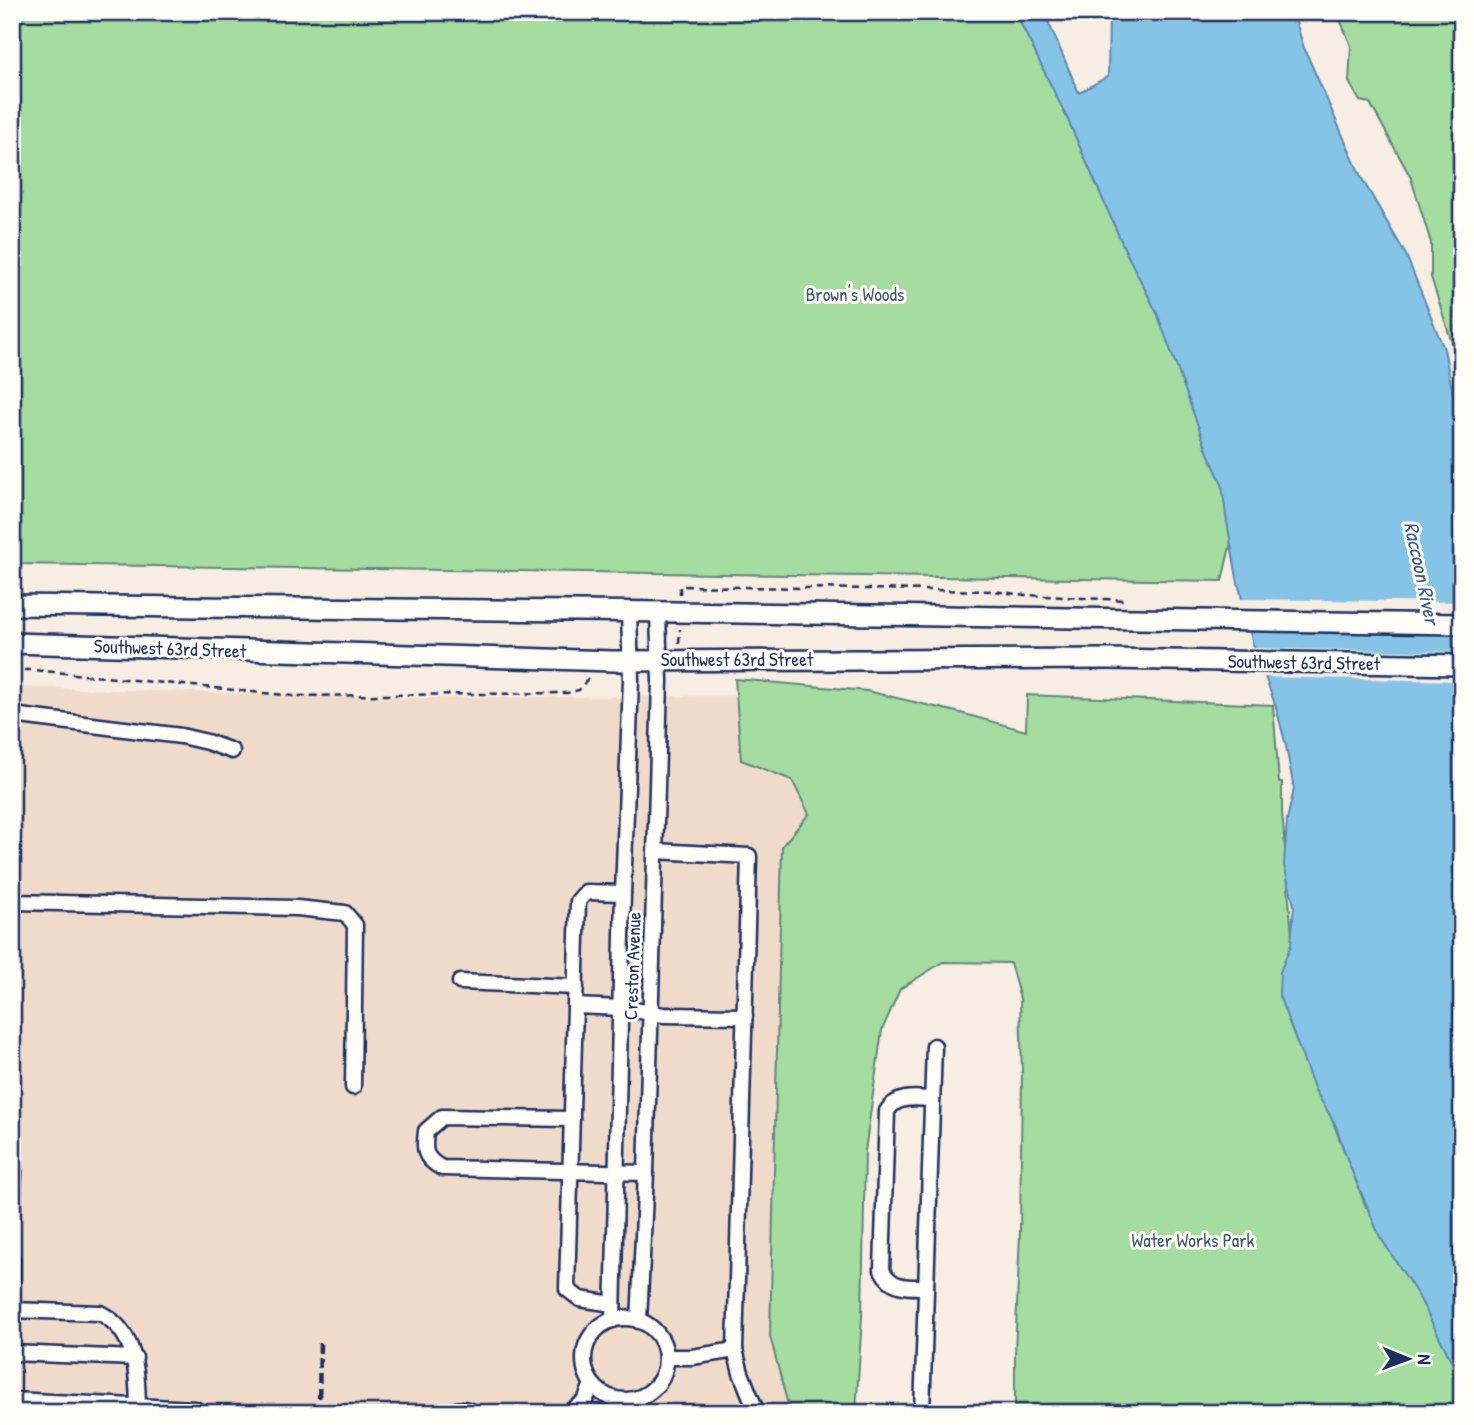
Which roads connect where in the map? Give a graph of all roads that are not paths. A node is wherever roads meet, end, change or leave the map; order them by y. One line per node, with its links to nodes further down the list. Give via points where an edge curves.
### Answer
1 (12, 605): 2 (main road, Southwest 63rd Street)
2 (629, 612): 3 (main road, Southwest 63rd Street); 6 (street, Creston Avenue)
3 (658, 612): 4 (main road, Southwest 63rd Street, via 1111,609); 7 (street, Creston Avenue)
4 (1462, 624)
5 (12, 643): 6 (main road, Southwest 63rd Street)
6 (631, 660): 7 (main road, Southwest 63rd Street); 12 (street, Creston Avenue)
7 (670, 660): 8 (main road, Southwest 63rd Street, via 1109,659); 11 (street, Creston Avenue)
8 (1462, 665)
9 (12, 715): 10 (street, via 181,736)
10 (232, 751)
11 (655, 851): 18 (street, Creston Avenue); 19 (street, via 749,856)
12 (623, 893): 15 (street, via 586,892 578,901); 17 (street, Creston Avenue)
13 (12, 902): 21 (street, via 345,913 355,925)
14 (460, 982): 15 (street)
15 (576, 987): 16 (street)
16 (575, 1006): 17 (street); 23 (street)
17 (622, 1008): 18 (street); 26 (street, Creston Avenue)
18 (650, 1012): 19 (street); 27 (street, Creston Avenue)
19 (745, 1016): 36 (street)
20 (934, 1046): 22 (street)
21 (353, 1087)
22 (932, 1099): 31 (street); 31 (street, via 904,1098 887,1111 882,1270 894,1284)
23 (572, 1119): 25 (street); 25 (street, via 442,1117 426,1131 424,1149 431,1162 442,1168)
24 (12, 1167): 28 (street)
25 (571, 1170): 26 (street); 32 (street, via 567,1289 580,1299)
26 (618, 1172): 27 (street); 32 (street, Creston Avenue)
27 (646, 1173): 35 (street, Creston Avenue)
28 (12, 1215)
29 (12, 1259): 30 (street)
30 (12, 1278)
31 (926, 1287): 49 (street)
32 (613, 1304): 34 (street, Creston Avenue)
33 (12, 1310): 39 (street, via 100,1313 121,1330)
34 (613, 1320): 35 (street); 40 (street, via 594,1332 587,1344 584,1357)
35 (639, 1321): 38 (street, via 655,1331)
36 (735, 1350): 38 (street); 48 (street)
37 (12, 1353): 39 (street)
38 (666, 1357): 43 (street, via 660,1381 651,1391)
39 (135, 1358): 42 (street)
40 (592, 1384): 43 (street); 47 (street, via 585,1401)
41 (12, 1400): 42 (street)
42 (138, 1406): 44 (street)
43 (620, 1406)
44 (200, 1413)
45 (453, 1413): 46 (street, via 464,1409)
46 (475, 1413)
47 (568, 1413)
48 (757, 1413)
49 (922, 1413)

